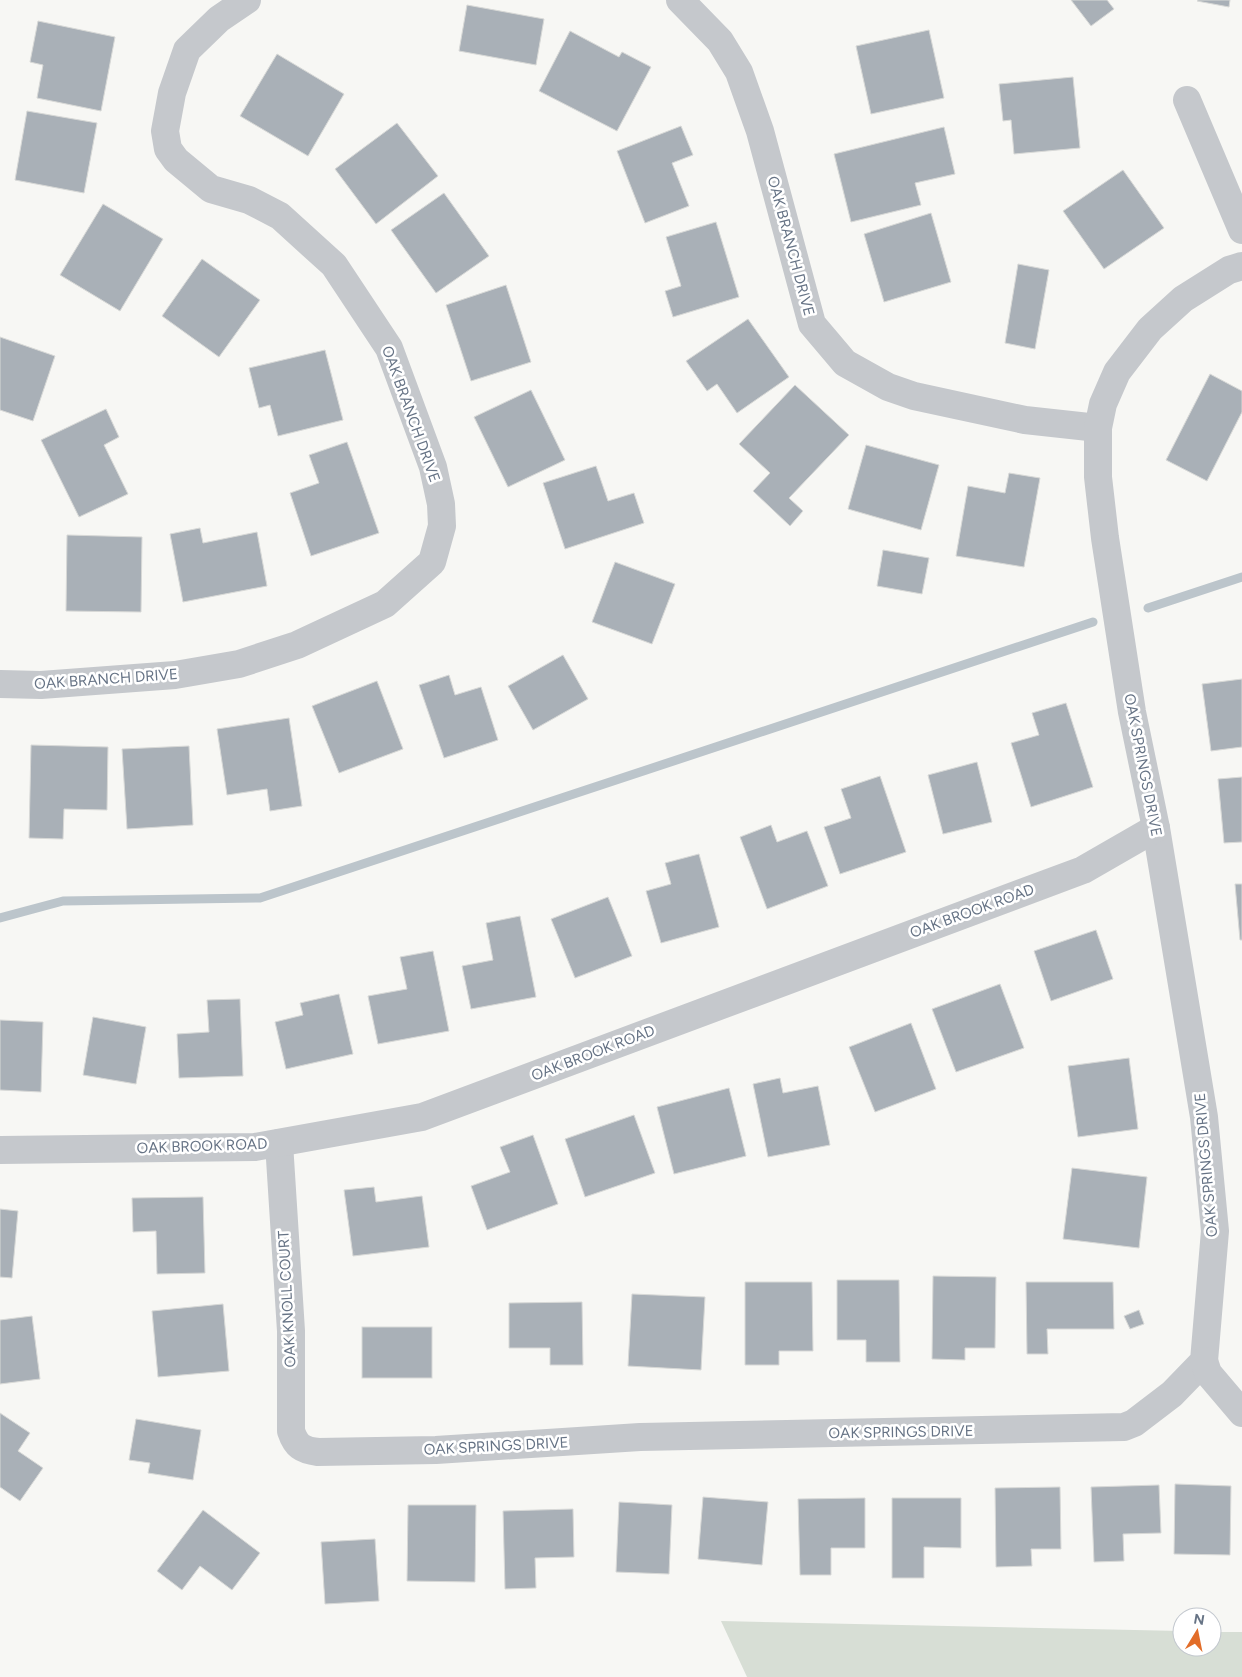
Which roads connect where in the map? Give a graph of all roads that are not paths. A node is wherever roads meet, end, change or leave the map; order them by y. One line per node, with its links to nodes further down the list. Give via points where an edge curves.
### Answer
1 (247, 0): 7 (street, OAK BRANCH DRIVE, via 219,19 187,50 172,93 165,131 168,149 176,160 211,189 249,200 280,216 334,265 389,348 433,467 441,504 442,526 432,562 386,604 297,646 239,664 175,675 41,685)
2 (680, 0): 6 (street, OAK BRANCH DRIVE, via 720,41 738,72 760,131 812,324 845,363 888,387 914,396 1025,420)
3 (1186, 100): 4 (street)
4 (1242, 230)
5 (1242, 266): 6 (street, OAK SPRINGS DRIVE, via 1229,270 1183,299 1150,329 1117,372 1103,404)
6 (1098, 428): 8 (street, OAK SPRINGS DRIVE, via 1098,478 1104,538 1132,712)
7 (0, 684)
8 (1156, 828): 9 (street, OAK BROOK ROAD, via 1083,870 422,1117); 11 (street, OAK SPRINGS DRIVE, via 1204,1117 1215,1231)
9 (279, 1143): 10 (street, OAK BROOK ROAD, via 255,1147); 13 (street, OAK KNOLL COURT, via 290,1331 291,1431 294,1440)
10 (0, 1150)
11 (1204, 1361): 12 (street, via 1208,1374); 13 (street, OAK SPRINGS DRIVE, via 1172,1394 1124,1427 640,1437 436,1450)
12 (1242, 1413)
13 (304, 1450)

